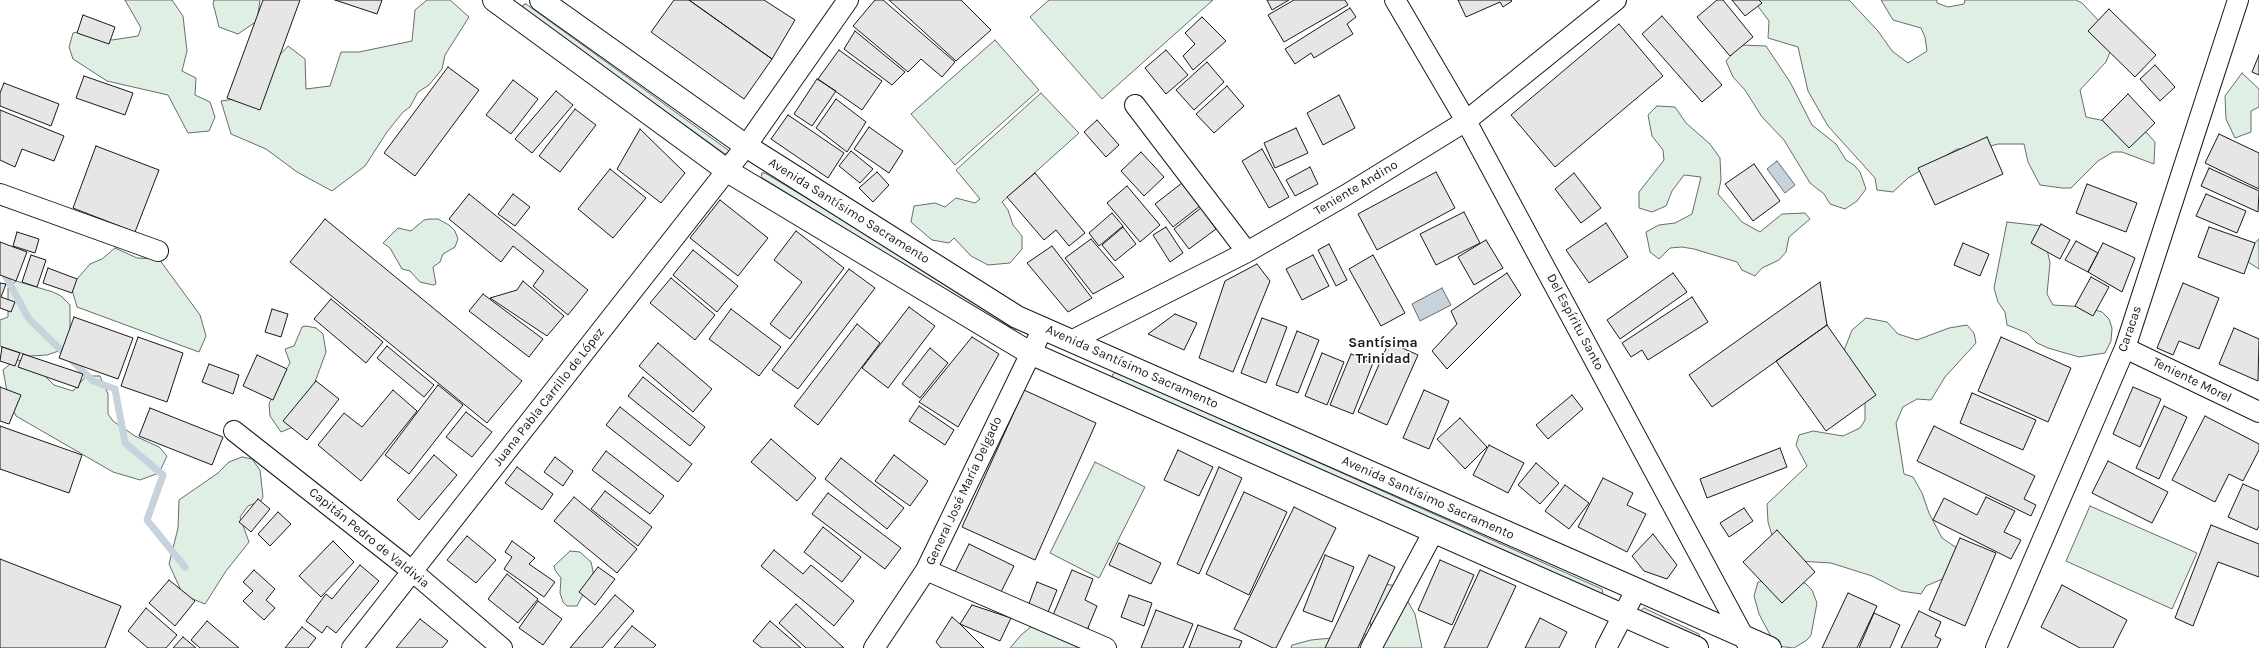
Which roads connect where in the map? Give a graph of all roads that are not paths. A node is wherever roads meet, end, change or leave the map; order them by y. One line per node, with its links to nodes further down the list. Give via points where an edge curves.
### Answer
1 (541, 0): 9 (main road, Avenida Santísimo Sacramento)
2 (848, 0): 9 (street, Juana Pabla Carrillo de López)
3 (1395, 0): 8 (street, Del Espíritu Santo)
4 (1616, 0): 8 (street, Teniente Andino)
5 (2238, 0): 16 (street, Caracas)
6 (503, 3): 10 (main road)
7 (1135, 105): 13 (street)
8 (1466, 121): 13 (street, Teniente Andino); 25 (street, Del Espíritu Santo)
9 (746, 146): 10 (street, Juana Pabla Carrillo de López); 14 (main road, Avenida Santísimo Sacramento, via 1016,317)
10 (726, 171): 17 (main road); 22 (street, Juana Pabla Carrillo de López)
11 (0, 194): 12 (street)
12 (158, 251)
13 (1247, 252): 15 (street, Teniente Andino)
14 (1043, 328): 15 (main road, Avenida Santísimo Sacramento); 17 (street, General José María Delgado)
15 (1073, 340): 23 (main road, Avenida Santísimo Sacramento)
16 (2125, 348): 18 (street, Teniente Morel); 34 (street, Caracas)
17 (1030, 353): 20 (main road); 21 (street, General José María Delgado)
18 (2259, 412)
19 (234, 431): 22 (street, Capitán Pedro de Valdivia)
20 (1434, 531): 24 (main road); 30 (street)
21 (926, 570): 28 (street, General José María Delgado); 29 (street)
22 (412, 571): 26 (street, Juana Pabla Carrillo de López); 27 (street, Capitán Pedro de Valdivia)
23 (1636, 590): 24 (street); 25 (main road, Avenida Santísimo Sacramento)
24 (1624, 615): 31 (street); 32 (main road)
25 (1747, 642): 33 (main road, Avenida Santísimo Sacramento)
26 (352, 648)
27 (502, 648)
28 (874, 648)
29 (1106, 648)
30 (1371, 648)
31 (1606, 648)
32 (1697, 648)
33 (1770, 648)
34 (1996, 648)

